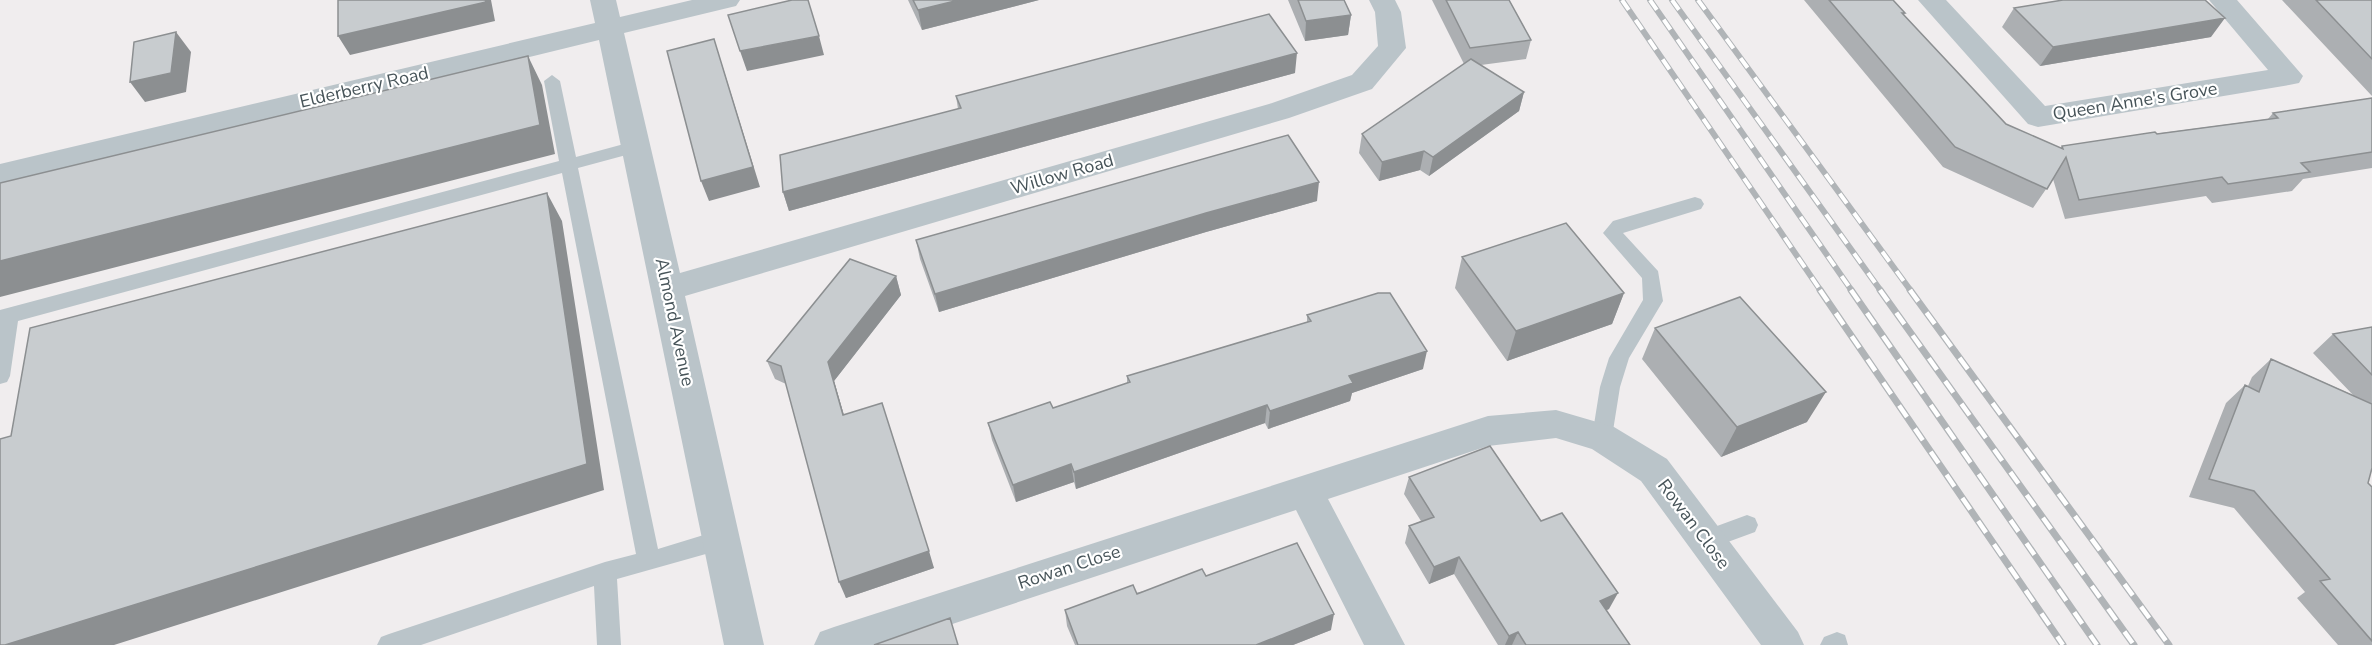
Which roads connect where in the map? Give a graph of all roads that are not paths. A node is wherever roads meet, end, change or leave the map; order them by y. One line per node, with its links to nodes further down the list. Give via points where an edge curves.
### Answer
1 (728, 0): 5 (street, Elderberry Road)
2 (1382, 0): 11 (street, Willow Road, via 1388,12 1392,48 1362,82 1280,111)
3 (1930, 0): 4 (street, Queen Anne's Grove, via 2038,117 2289,76)
4 (2222, 0)
5 (607, 14): 7 (street, Almond Avenue); 9 (street, Elderberry Road)
6 (552, 81): 8 (lane)
7 (635, 147): 8 (lane); 11 (street, Almond Avenue)
8 (568, 163): 12 (lane); 19 (lane)
9 (0, 175)
10 (1695, 204): 14 (lane, via 1619,226 1612,233 1651,276 1653,301 1619,358)
11 (669, 288): 17 (street, Almond Avenue)
12 (5, 317): 13 (lane)
13 (0, 376)
14 (1602, 437): 15 (street, Rowan Close, via 1556,424 1488,431); 18 (street, Rowan Close, via 1654,470)
15 (1304, 490): 24 (street, Rowan Close); 25 (street)
16 (1747, 525): 18 (lane)
17 (720, 540): 19 (lane); 23 (street, Almond Avenue)
18 (1706, 540): 26 (street, Rowan Close)
19 (648, 561): 20 (lane)
20 (605, 572): 21 (lane); 22 (lane)
21 (389, 645)
22 (609, 645)
23 (744, 645)
24 (834, 645)
25 (1385, 645)
26 (1784, 645)

